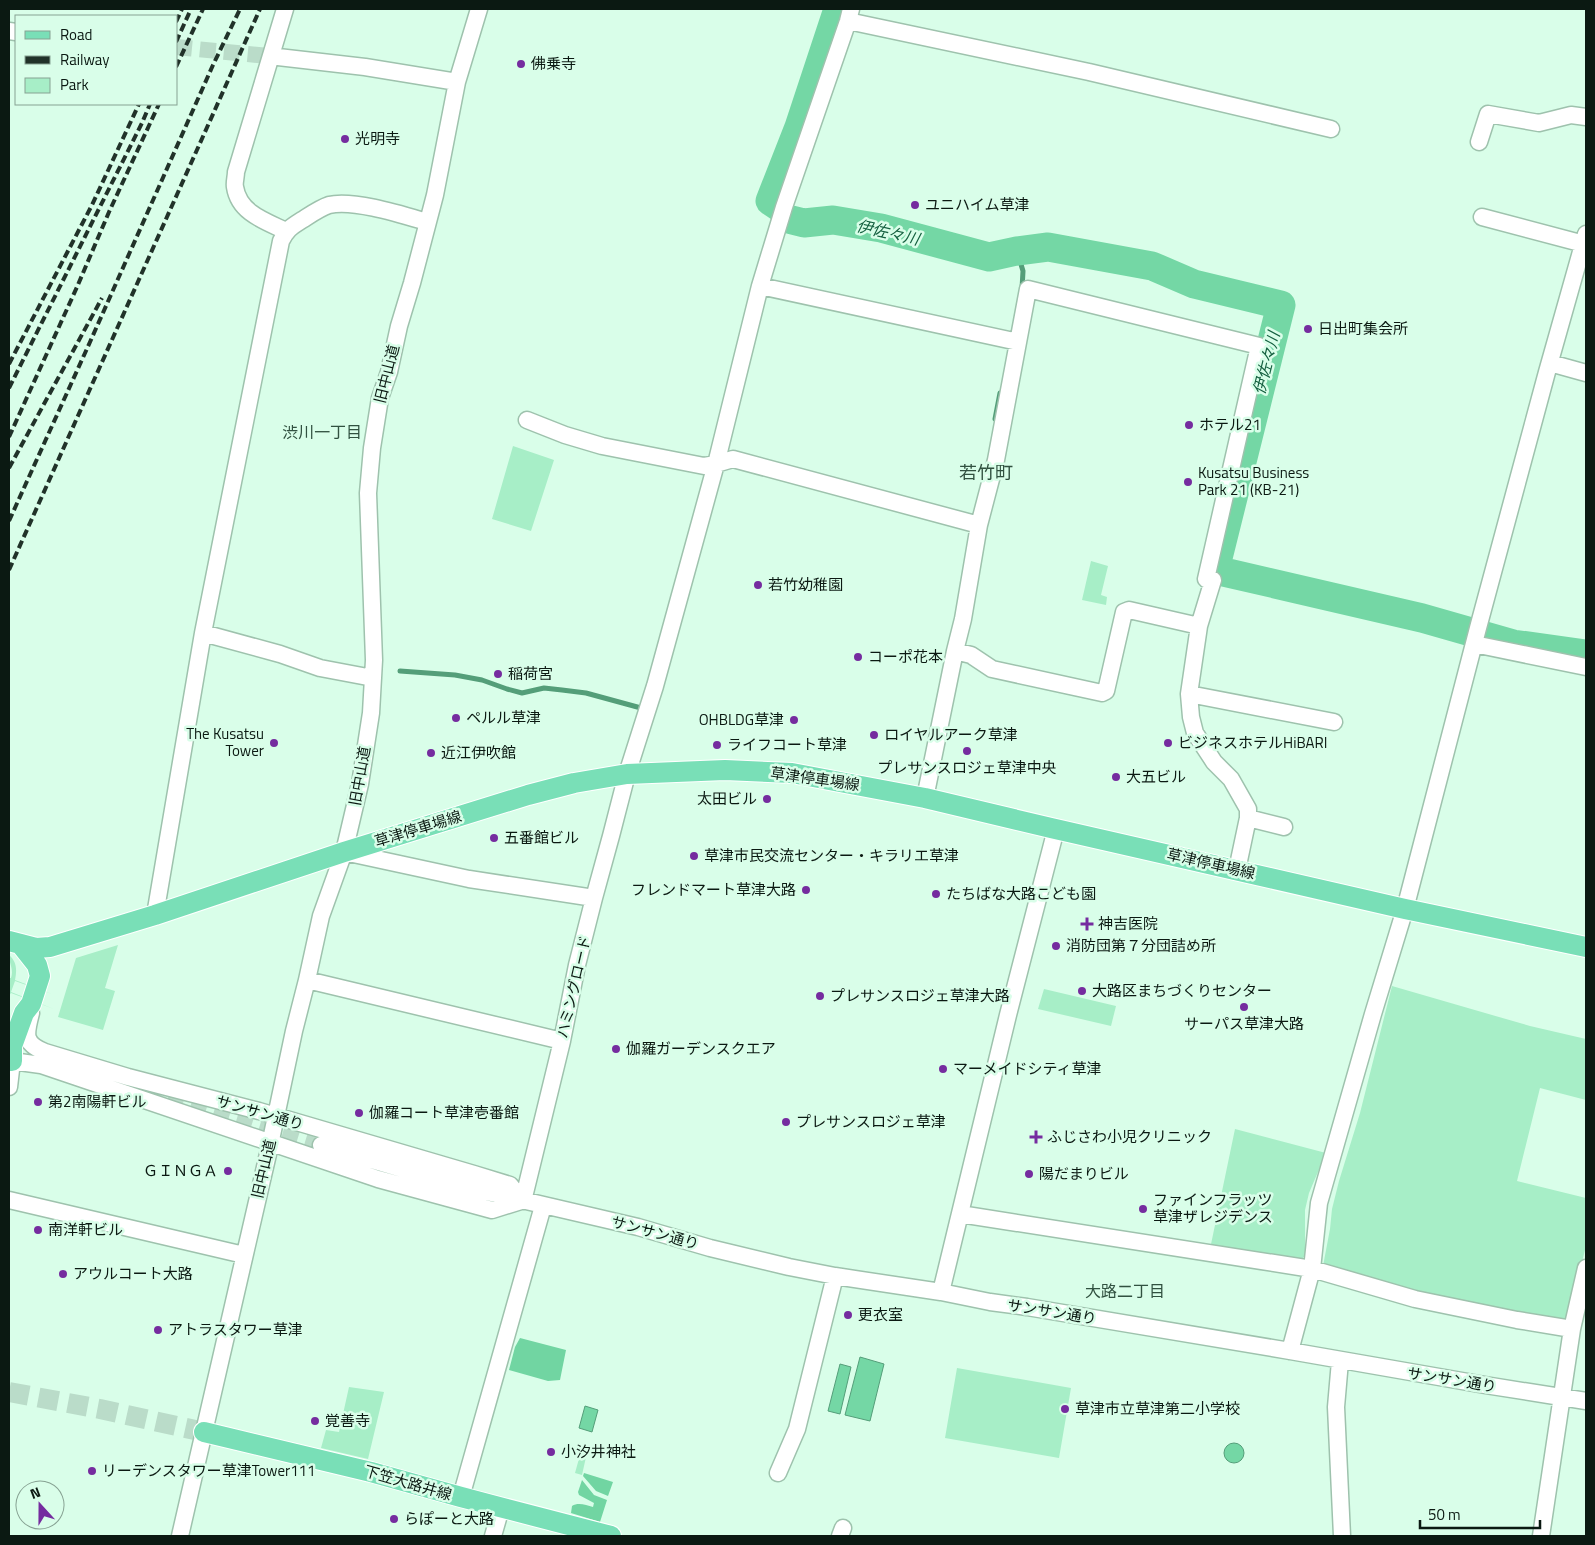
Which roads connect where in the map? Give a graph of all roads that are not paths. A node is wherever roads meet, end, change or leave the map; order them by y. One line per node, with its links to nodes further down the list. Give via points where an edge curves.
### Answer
1 (285, 9): 11 (street, via 234,187 241,205 257,218)
2 (479, 9): 5 (street, 旧中山道)
3 (850, 15): 7 (street); 13 (street, ハミングロード)
4 (278, 56): 5 (street)
5 (457, 82): 10 (street, 旧中山道)
6 (1586, 117): 8 (street, via 1571,115 1539,123 1488,114)
7 (1331, 129)
8 (1479, 142)
9 (1482, 217): 12 (street)
10 (427, 222): 11 (street, via 386,210 344,204 329,205); 25 (street, 旧中山道, via 380,398 372,448 368,493)
11 (286, 231): 21 (street, via 281,241)
12 (1585, 239): 15 (street)
13 (760, 286): 14 (street); 18 (street, ハミングロード)
14 (1018, 342): 19 (street, via 996,460); 20 (street, via 1028,289 1259,346 1206,580 1213,580)
15 (1550, 363): 16 (street); 22 (street)
16 (1586, 373)
17 (527, 420): 18 (street, via 564,436 602,446 704,466)
18 (716, 464): 19 (street, via 733,459); 28 (street, ハミングロード, via 655,686)
19 (979, 525): 23 (street)
20 (1199, 626): 23 (street, via 1129,610 1124,612 1106,691 1102,693 992,669 971,655); 26 (street)
21 (203, 633): 25 (street, via 320,668); 37 (street)
22 (1475, 637): 24 (street); 36 (street)
23 (955, 651): 29 (street)
24 (1586, 667)
25 (373, 678): 33 (street, 旧中山道, via 360,784)
26 (1188, 694): 27 (street); 30 (street, via 1195,733 1214,762 1231,779 1248,809)
27 (1334, 722)
28 (627, 774): 29 (main road, 草津停車場線, via 725,770 792,773); 33 (main road, 草津停車場線, via 528,795); 35 (street, ハミングロード)
29 (925, 798): 32 (main road, 草津停車場線)
30 (1248, 818): 31 (street); 34 (street)
31 (1284, 827)
32 (1056, 829): 34 (main road, 草津停車場線); 51 (street)
33 (344, 852): 35 (street, via 469,879); 37 (main road, 草津停車場線); 40 (street, 旧中山道, via 320,916)
34 (1237, 870): 36 (main road, 草津停車場線)
35 (594, 898): 42 (street, ハミングロード)
36 (1405, 908): 39 (main road, 草津停車場線); 54 (street, via 1319,1203)
37 (155, 915): 38 (main road, 草津停車場線, via 50,947 39,949)
38 (15, 943): 41 (main road, 草津停車場線, via 35,962 40,972)
39 (1586, 947)
40 (307, 980): 42 (street); 45 (street, 旧中山道)
41 (31, 1004): 43 (main road, 草津停車場線, via 24,1013); 45 (street, サンサン通り, via 27,1034 37,1049)
42 (562, 1041): 49 (street, ハミングロード)
43 (10, 1061): 44 (street); 46 (street, サンサン通り, via 41,1064)
44 (9, 1087)
45 (276, 1116): 46 (street, 旧中山道); 49 (street, サンサン通り, via 510,1186)
46 (270, 1143): 49 (street, サンサン通り, via 378,1179 492,1210); 52 (street, 旧中山道)
47 (321, 1145): 49 (street)
48 (9, 1200): 52 (street)
49 (523, 1201): 50 (street, サンサン通り)
50 (543, 1206): 55 (street, サンサン通り, via 638,1227 746,1258); 64 (street)
51 (960, 1214): 54 (street); 56 (street)
52 (244, 1255): 62 (street, 旧中山道)
53 (1586, 1268): 57 (street)
54 (1312, 1269): 57 (street, via 1415,1299); 58 (street)
55 (835, 1276): 56 (street, サンサン通り); 63 (street, via 797,1428)
56 (941, 1292): 58 (street, サンサン通り)
57 (1572, 1329): 60 (street)
58 (1290, 1351): 59 (street, サンサン通り)
59 (1340, 1361): 60 (street, サンサン通り); 69 (street, via 1336,1407)
60 (1562, 1397): 61 (street, サンサン通り); 70 (street)
61 (1586, 1401)
62 (204, 1432): 64 (main road, 下笠大路井線); 66 (street, 旧中山道)
63 (778, 1473)
64 (461, 1497): 65 (main road, 下笠大路井線)
65 (501, 1508): 67 (street); 68 (main road, 下笠大路井線)
66 (180, 1536)
67 (493, 1536)
68 (611, 1536)
69 (1342, 1536)
70 (1541, 1536)

